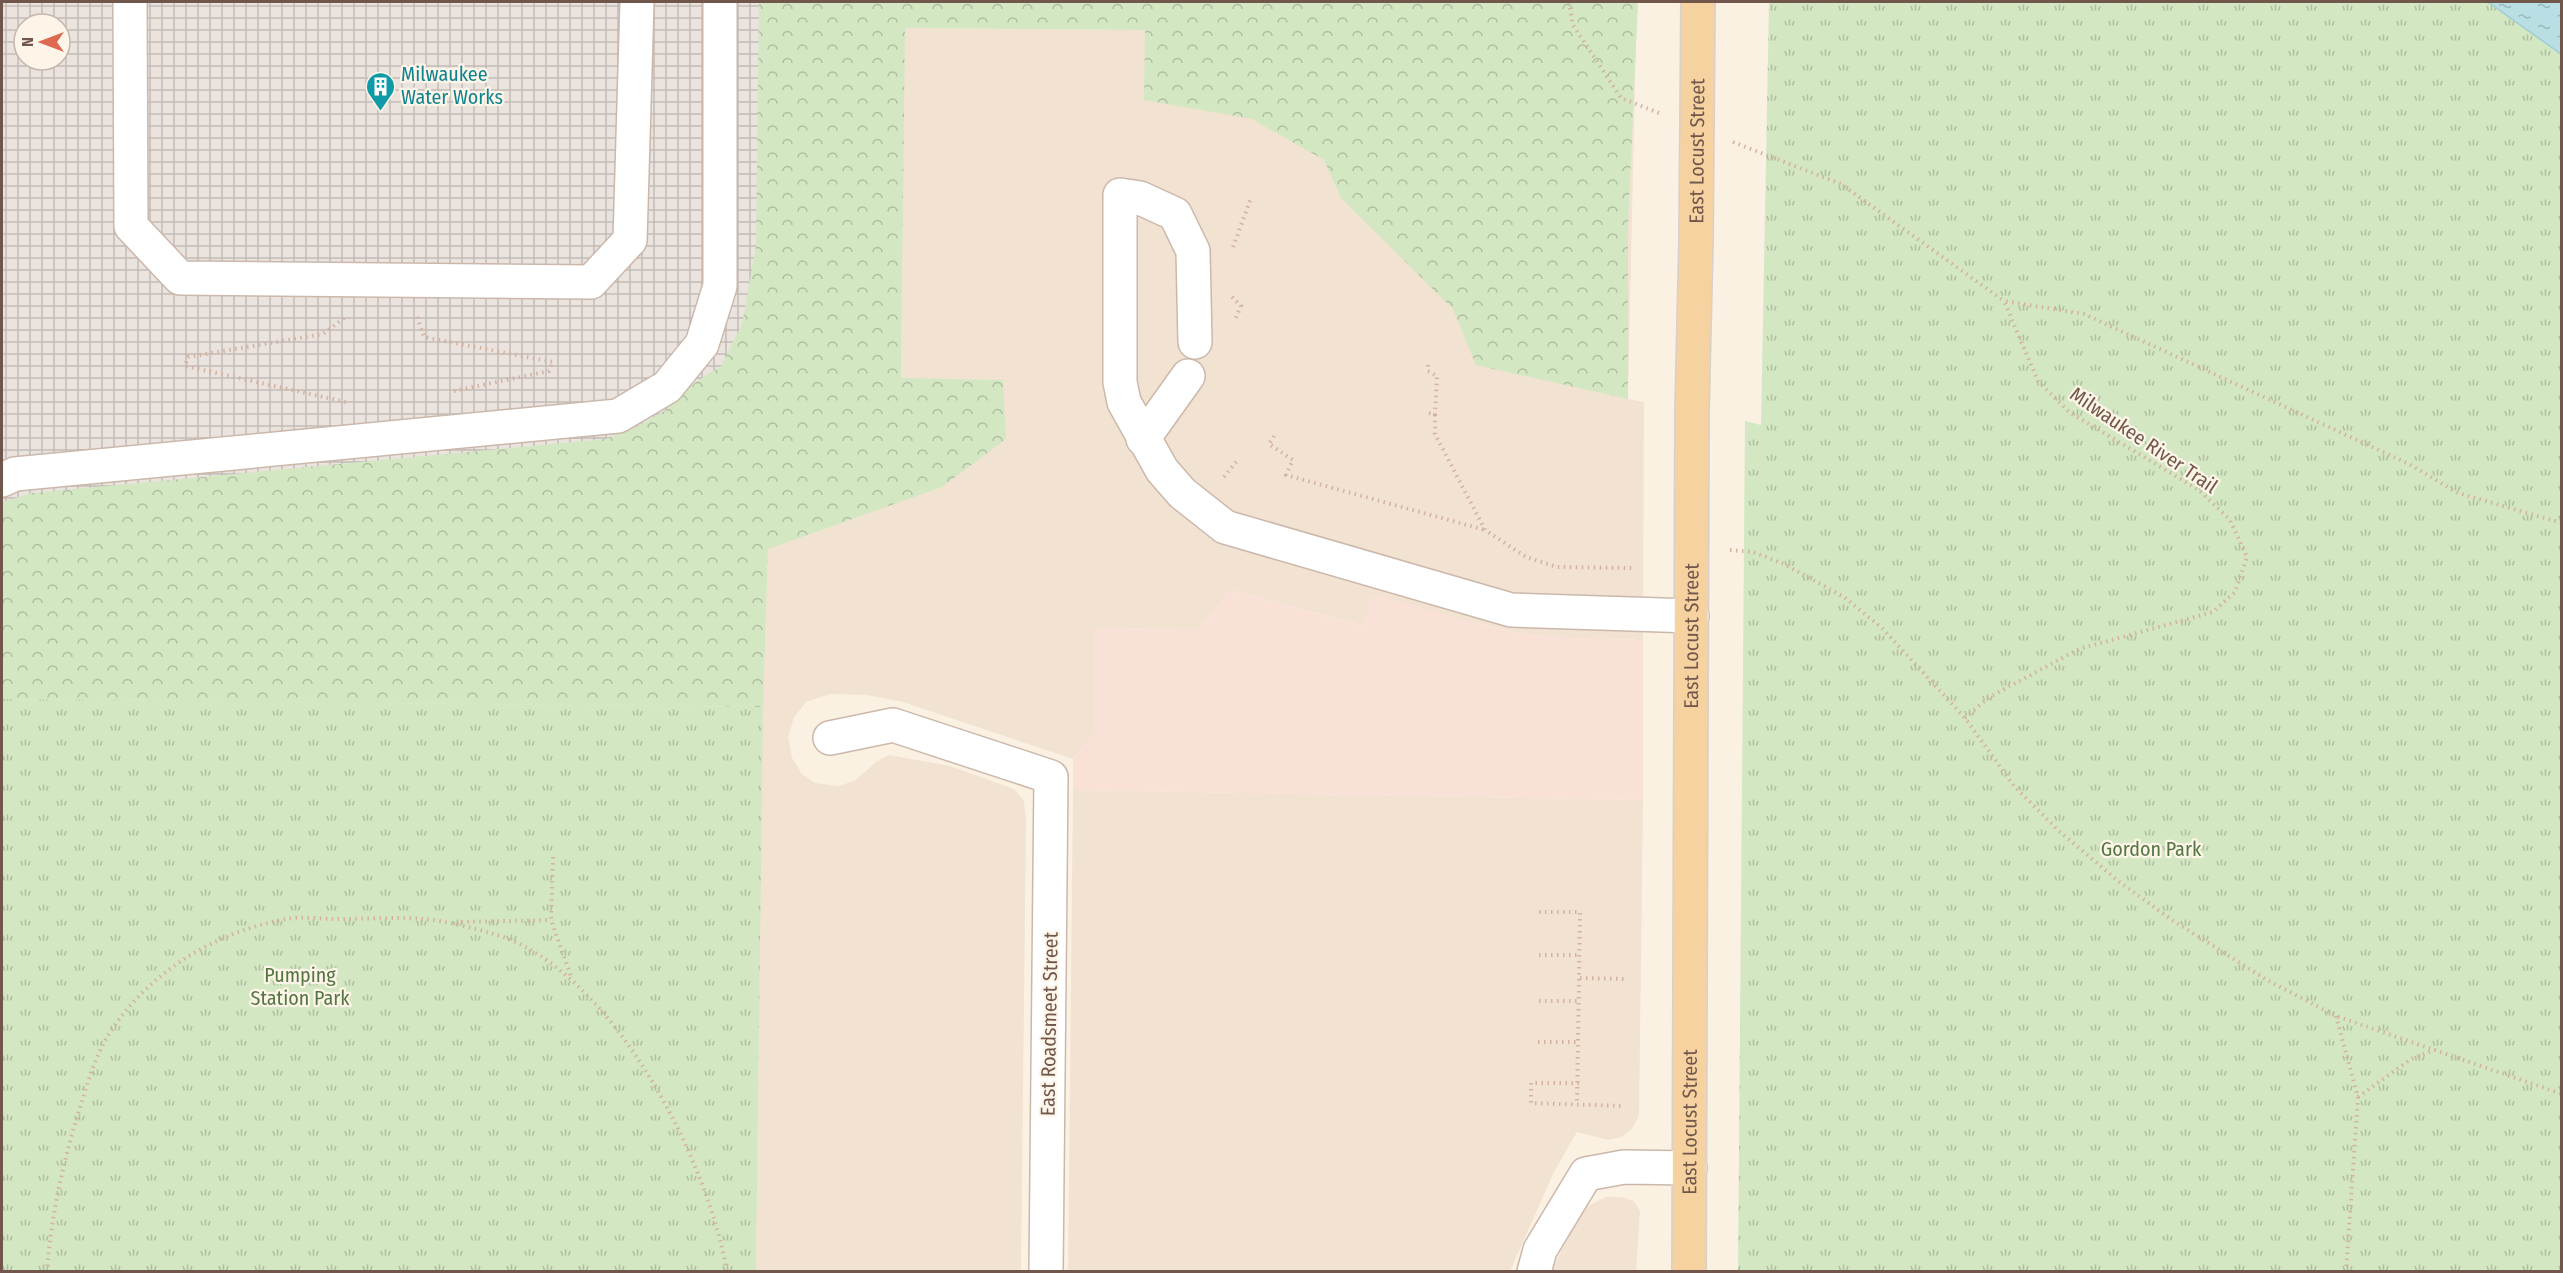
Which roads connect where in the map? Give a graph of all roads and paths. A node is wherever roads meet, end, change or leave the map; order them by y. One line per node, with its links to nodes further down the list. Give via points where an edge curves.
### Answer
1 (130, 2): 2 (street, via 131,226 180,278 591,282 630,240)
2 (637, 2)
3 (720, 2): 21 (street, via 720,286 702,344 667,387 618,416 15,474)
4 (1569, 2): 6 (path, via 1573,25 1621,98)
5 (1698, 2): 27 (main road, East Locust Street, bridge)
6 (1665, 115)
7 (1731, 141): 8 (path, via 1841,184)
8 (2004, 301): 23 (path, via 2084,314 2409,464 2458,493); 28 (path, Milwaukee River Trail, via 2038,381 2069,412 2199,490 2230,520 2247,557 2235,592 2213,612 2079,649 1988,698)
9 (415, 313): 14 (path, via 424,337 553,362 549,371)
10 (347, 315): 15 (path, via 323,334 188,357 185,366)
11 (1195, 342): 19 (street, via 1192,251 1175,214 1140,198 1120,195 1120,382 1124,402)
12 (1428, 365): 17 (path, via 1428,371 1437,376)
13 (1188, 376): 19 (street)
14 (448, 392)
15 (347, 402)
16 (1429, 413): 17 (path)
17 (1435, 415): 24 (path, via 1435,434)
18 (1274, 436): 24 (path, via 1269,444 1293,460 1286,475)
19 (1143, 439): 27 (street, via 1182,493 1225,527 1512,610)
20 (1236, 461): 22 (path)
21 (2, 480)
22 (1219, 483)
23 (2562, 523)
24 (1485, 530): 26 (path, via 1526,557 1557,567)
25 (1754, 552): 28 (path, via 1844,597 1882,628)
26 (1632, 568)
27 (1692, 616): 50 (main road, East Locust Street)
28 (1965, 718): 41 (path, via 2014,786 2118,882 2267,980)
29 (830, 738): 53 (street, East Roadsmeet Street, via 893,725 1051,777)
30 (553, 857): 32 (path)
31 (1539, 912): 35 (path, via 1580,912)
32 (551, 920): 33 (path, via 462,922); 37 (path)
33 (456, 926): 37 (path, via 496,934 531,951); 51 (path, via 427,919 288,918 218,939 175,964 139,995 112,1029 92,1067 65,1154)
34 (1539, 955): 35 (path)
35 (1580, 955): 36 (path)
36 (1580, 978): 38 (path); 40 (path)
37 (572, 979): 52 (path, via 603,1014 660,1095 704,1187)
38 (1626, 979)
39 (1539, 1001): 40 (path)
40 (1580, 1001): 43 (path)
41 (2336, 1016): 44 (path); 47 (path)
42 (1538, 1042): 43 (path)
43 (1580, 1042): 45 (path)
44 (2435, 1050): 46 (path); 47 (path, via 2411,1059)
45 (1579, 1083): 48 (path); 48 (path, via 1532,1083 1531,1103)
46 (2562, 1094)
47 (2358, 1097): 56 (path)
48 (1578, 1105): 49 (path)
49 (1624, 1106)
50 (1690, 1168): 54 (street, via 1624,1167 1586,1174 1540,1250); 55 (main road, East Locust Street)
51 (47, 1272)
52 (727, 1272)
53 (1046, 1272)
54 (1534, 1272)
55 (1689, 1272)
56 (2346, 1272)

